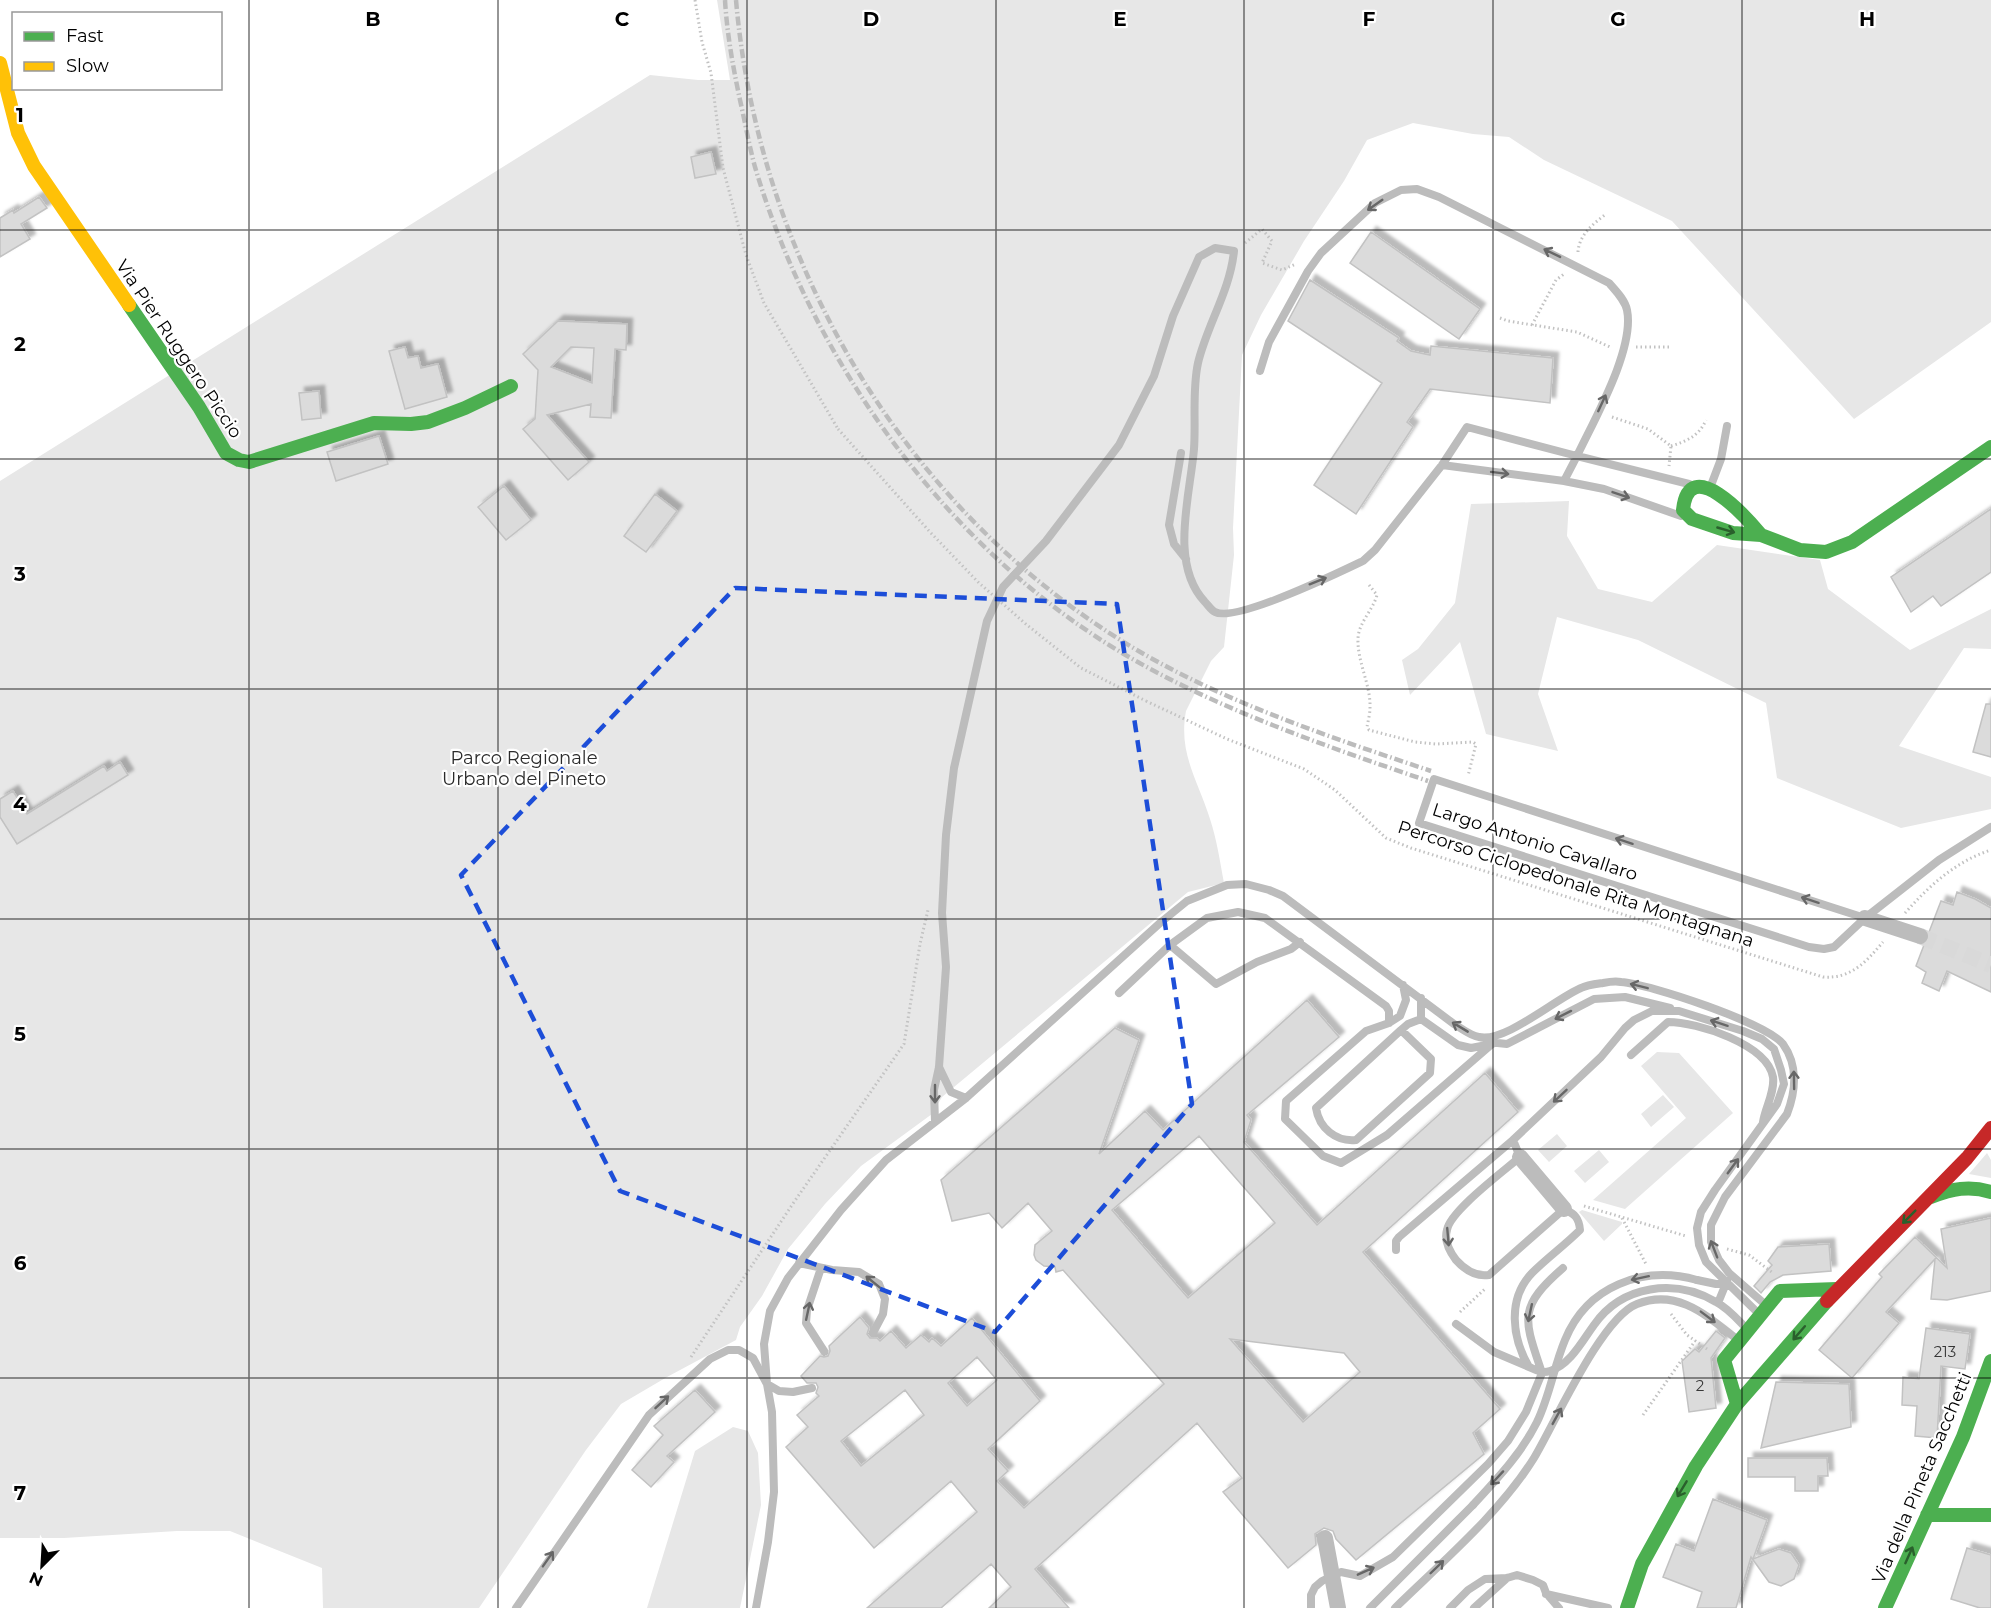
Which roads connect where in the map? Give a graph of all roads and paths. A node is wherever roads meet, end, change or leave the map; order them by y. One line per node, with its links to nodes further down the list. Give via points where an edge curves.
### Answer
1 (695, 0): 27 (path, Percorso Ciclopedonale Rita Montagnana, bridge, via 711,73 723,168 746,255 764,303 838,429 979,583 1027,625 1081,668 1227,739 1304,769 1397,843)
2 (0, 63): 6 (street, Via Pier Ruggero Piccio, via 18,133 34,166 199,407 226,453 249,462 374,423 435,420)
3 (1234, 251): 4 (path, via 1262,229 1272,241 1262,263 1282,270 1306,260); 18 (lane, via 1232,272 1198,364); 38 (lane, via 1215,248 1199,257 1173,316 1154,376 1119,445 1046,541 1003,587 987,621 954,768 946,835 942,913 946,967)
4 (1314, 263): 5 (lane, via 1269,342); 12 (lane, one-way to 4, via 1615,375 1628,334 1627,310 1609,283 1417,189 1401,190 1375,203)
5 (1260, 371)
6 (511, 386)
7 (1706, 420): 9 (path, via 1701,432)
8 (1727, 426): 15 (lane, via 1721,459)
9 (1671, 446)
10 (1991, 447): 17 (street, via 1835,550 1800,550)
11 (1182, 453): 18 (lane, via 1169,525 1174,544)
12 (1577, 456): 13 (lane, via 1467,427); 14 (lane); 15 (lane)
13 (1442, 465): 14 (lane, one-way to 14); 18 (lane, one-way to 13, via 1195,592 1215,612 1227,614 1264,604 1370,556)
14 (1564, 481): 16 (lane, one-way to 16, via 1604,489)
15 (1703, 487): 16 (street, via 1687,491 1683,500 1683,510); 17 (street, via 1740,511)
16 (1692, 519): 17 (street, one-way to 17, via 1733,532)
17 (1761, 535)
18 (1186, 559)
19 (1369, 585): 20 (path, via 1377,595 1358,636 1370,706 1367,727 1415,742 1473,742 1476,744)
20 (1465, 789): 23 (lane, Largo Antonio Cavallaro, one-way to 20); 23 (lane, Largo Antonio Cavallaro, via 1434,779 1419,823 1817,949 1834,947)
21 (1991, 827): 23 (lane, via 1939,860)
22 (930, 900): 72 (path, via 904,1044)
23 (1865, 918): 24 (street)
24 (1920, 936)
25 (1300, 942): 26 (lane, via 1265,918 1238,912 1207,918); 26 (lane, via 1216,984); 33 (lane, via 1386,1006)
26 (1170, 945): 29 (lane)
27 (1818, 975)
28 (1403, 985): 30 (lane); 33 (lane, via 1406,1000 1400,1016); 39 (lane, via 1283,896 1246,884 1227,885 1187,901 1160,923)
29 (1119, 993)
30 (1421, 998): 32 (lane); 35 (lane, one-way to 30)
31 (1679, 1011): 36 (lane, one-way to 36, via 1624,997 1594,999 1508,1044); 41 (lane, one-way to 31, via 1777,1104 1784,1084 1774,1049 1743,1031); 43 (lane, one-way to 43, via 1652,1011 1634,1020 1601,1057)
32 (1421, 1019): 34 (lane); 36 (lane, via 1458,1045 1471,1048)
33 (1389, 1023): 36 (lane, via 1366,1031 1286,1101 1286,1119 1323,1156 1341,1163 1387,1134)
34 (1401, 1030): 34 (lane, via 1316,1108 1317,1117 1332,1135 1344,1141 1356,1140 1430,1073 1431,1059)
35 (1478, 1037): 36 (lane); 57 (lane, one-way to 35, via 1712,1248 1711,1225 1725,1197 1787,1114 1794,1098 1795,1075 1781,1042 1734,1017 1621,982 1582,988 1496,1037)
36 (1492, 1044)
37 (1631, 1055): 41 (lane, via 1668,1022 1698,1026 1757,1051 1768,1063 1773,1085)
38 (939, 1067): 39 (lane, via 951,1092); 40 (lane, one-way to 40, via 934,1090)
39 (966, 1098): 40 (lane)
40 (935, 1122): 53 (lane, via 886,1160)
41 (1762, 1126): 59 (lane, one-way to 41, via 1700,1251 1698,1223 1715,1190)
42 (1991, 1128): 46 (street)
43 (1513, 1140): 44 (lane); 52 (lane, via 1399,1237)
44 (1520, 1157): 48 (street); 48 (lane, one-way to 48, via 1450,1221 1447,1240 1455,1259 1477,1275 1489,1275)
45 (1991, 1192): 46 (street, via 1962,1186)
46 (1928, 1199): 60 (street, one-way to 60)
47 (1586, 1206): 49 (path)
48 (1564, 1209): 73 (lane, via 1579,1219 1580,1230 1531,1274 1518,1294 1514,1315)
49 (1622, 1218): 50 (path); 56 (path)
50 (1686, 1236)
51 (1727, 1249): 58 (path, via 1758,1260)
52 (1396, 1250)
53 (799, 1263): 54 (lane); 75 (lane, via 770,1311 764,1344)
54 (821, 1268): 66 (lane, one-way to 54, via 884,1314 885,1299 879,1284 859,1272); 69 (lane, one-way to 54, via 806,1323)
55 (1563, 1268): 74 (lane, one-way to 74, via 1533,1298 1527,1320)
56 (1648, 1268)
57 (1730, 1272): 59 (lane); 62 (lane)
58 (1781, 1280)
59 (1726, 1283): 61 (lane); 62 (lane); 88 (lane, one-way to 88, bridge, via 1673,1275 1644,1276 1607,1289 1587,1306 1566,1338 1545,1404 1508,1466)
60 (1837, 1289): 62 (street, via 1780,1291); 77 (street, one-way to 77)
61 (1718, 1303): 65 (lane); 74 (lane, via 1670,1287 1634,1293 1611,1305 1582,1343 1553,1371)
62 (1764, 1311): 65 (street)
63 (1670, 1313): 67 (path)
64 (1456, 1324): 73 (lane, via 1494,1352)
65 (1749, 1330): 68 (street)
66 (873, 1333)
67 (1695, 1341): 70 (path); 78 (path)
68 (1739, 1341): 70 (street); 89 (lane, one-way to 68, via 1507,1494 1533,1459 1601,1338 1623,1312 1654,1299 1674,1300 1697,1309)
69 (824, 1351)
70 (1724, 1360): 77 (street)
71 (1991, 1361): 79 (street, Via della Pineta Sacchetti, via 1963,1437)
72 (686, 1365)
73 (1528, 1367): 74 (lane)
74 (1542, 1372): 86 (lane, one-way to 74, via 1311,1595 1318,1584 1341,1572 1360,1576 1393,1557 1488,1464 1526,1412)
75 (767, 1384): 76 (lane, via 779,1391); 84 (lane, one-way to 75, via 649,1414 710,1359 739,1350 753,1358); 85 (lane, via 772,1412 774,1492)
76 (812, 1388)
77 (1737, 1404): 94 (street, one-way to 94, via 1663,1522 1642,1564)
78 (1643, 1415)
79 (1927, 1515): 80 (street); 95 (street, Via della Pineta Sacchetti, one-way to 79)
80 (1991, 1515)
81 (1325, 1538): 87 (street, bridge)
82 (1507, 1578): 83 (lane, via 1517,1575 1533,1580 1543,1585); 90 (lane, via 1476,1583); 91 (lane)
83 (1546, 1593): 92 (lane); 93 (lane)
84 (516, 1608)
85 (756, 1608)
86 (1311, 1608)
87 (1338, 1608)
88 (1370, 1608)
89 (1395, 1608)
90 (1450, 1608)
91 (1474, 1608)
92 (1559, 1608)
93 (1608, 1608)
94 (1627, 1608)
95 (1885, 1608)

